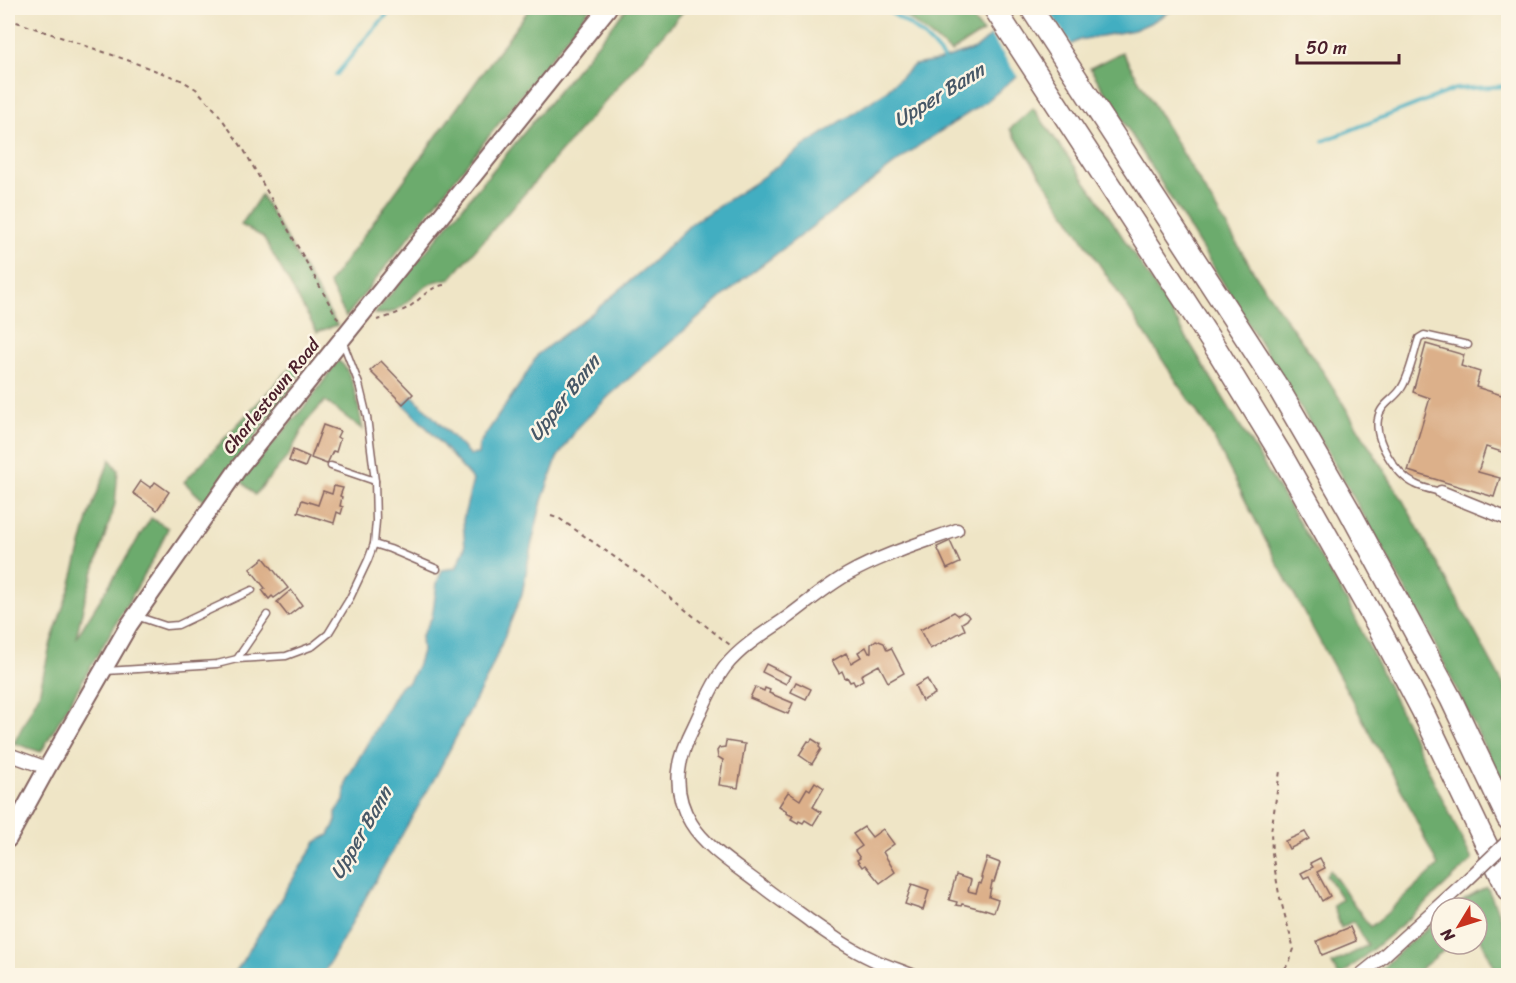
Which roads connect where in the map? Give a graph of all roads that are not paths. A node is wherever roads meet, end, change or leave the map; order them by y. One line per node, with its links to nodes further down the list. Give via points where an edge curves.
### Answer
1 (608, 8): 4 (main road, Charlestown Road)
2 (994, 8): 23 (highway, via 1282,456 1385,639)
3 (1031, 8): 20 (highway, via 1279,389 1451,699)
4 (348, 332): 7 (lane, via 367,417); 15 (main road, Charlestown Road, via 240,466)
5 (1468, 345): 8 (lane, via 1424,335 1419,338 1401,390 1383,406 1378,418 1383,449 1402,474 1415,484)
6 (331, 466): 7 (lane)
7 (375, 481): 11 (lane)
8 (1441, 492): 9 (street)
9 (1509, 519)
10 (957, 530): 24 (street, via 851,572 739,652 724,668 687,740 678,775 683,808 699,834 719,853 845,945 874,961)
11 (374, 544): 12 (lane); 16 (lane, via 350,598 320,641 286,656)
12 (437, 569)
13 (252, 590): 15 (lane, via 178,625 165,626)
14 (267, 615): 16 (lane)
15 (135, 616): 17 (main road, Charlestown Road)
16 (237, 659): 17 (lane, via 217,664)
17 (103, 671): 19 (main road, Charlestown Road)
18 (8, 754): 19 (street)
19 (47, 768): 21 (main road, Charlestown Road)
20 (1509, 819)
21 (8, 839)
22 (1509, 841): 25 (street, bridge)
23 (1509, 890)
24 (914, 975)
25 (1359, 975)

